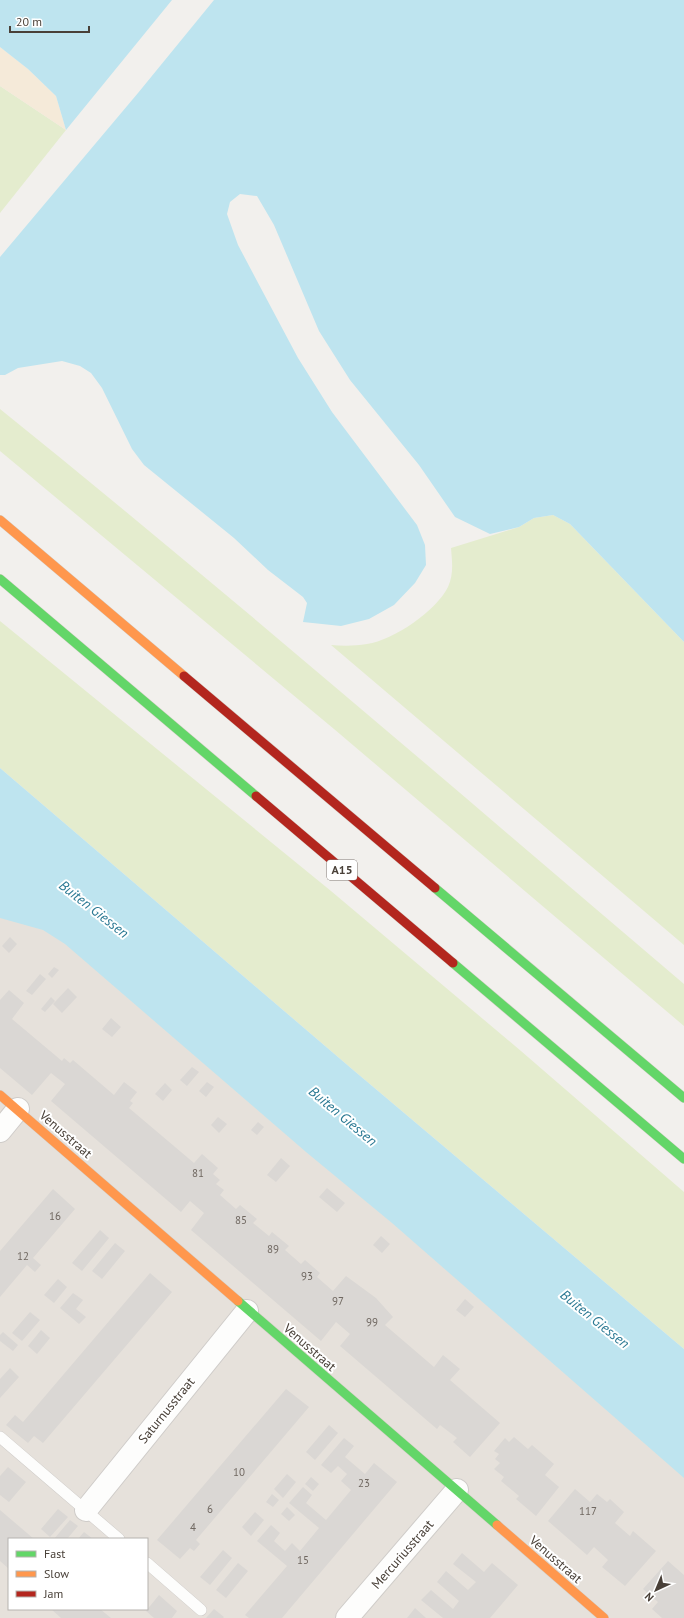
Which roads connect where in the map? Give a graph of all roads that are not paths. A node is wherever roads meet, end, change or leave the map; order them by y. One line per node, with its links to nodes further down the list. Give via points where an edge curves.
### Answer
1 (0, 520): 4 (main road)
2 (0, 580): 7 (main road, A15)
3 (0, 1095): 5 (main road, Venusstraat)
4 (684, 1098)
5 (18, 1109): 6 (street); 8 (main road, Venusstraat)
6 (0, 1131)
7 (684, 1159)
8 (247, 1310): 10 (main road, Venusstraat); 11 (street, Saturnusstraat)
9 (0, 1437): 11 (lane)
10 (457, 1490): 15 (street, Mercuriusstraat); 16 (main road, Venusstraat)
11 (86, 1510): 12 (lane)
12 (118, 1538)
13 (148, 1564): 14 (lane)
14 (201, 1610)
15 (347, 1618)
16 (604, 1618)

